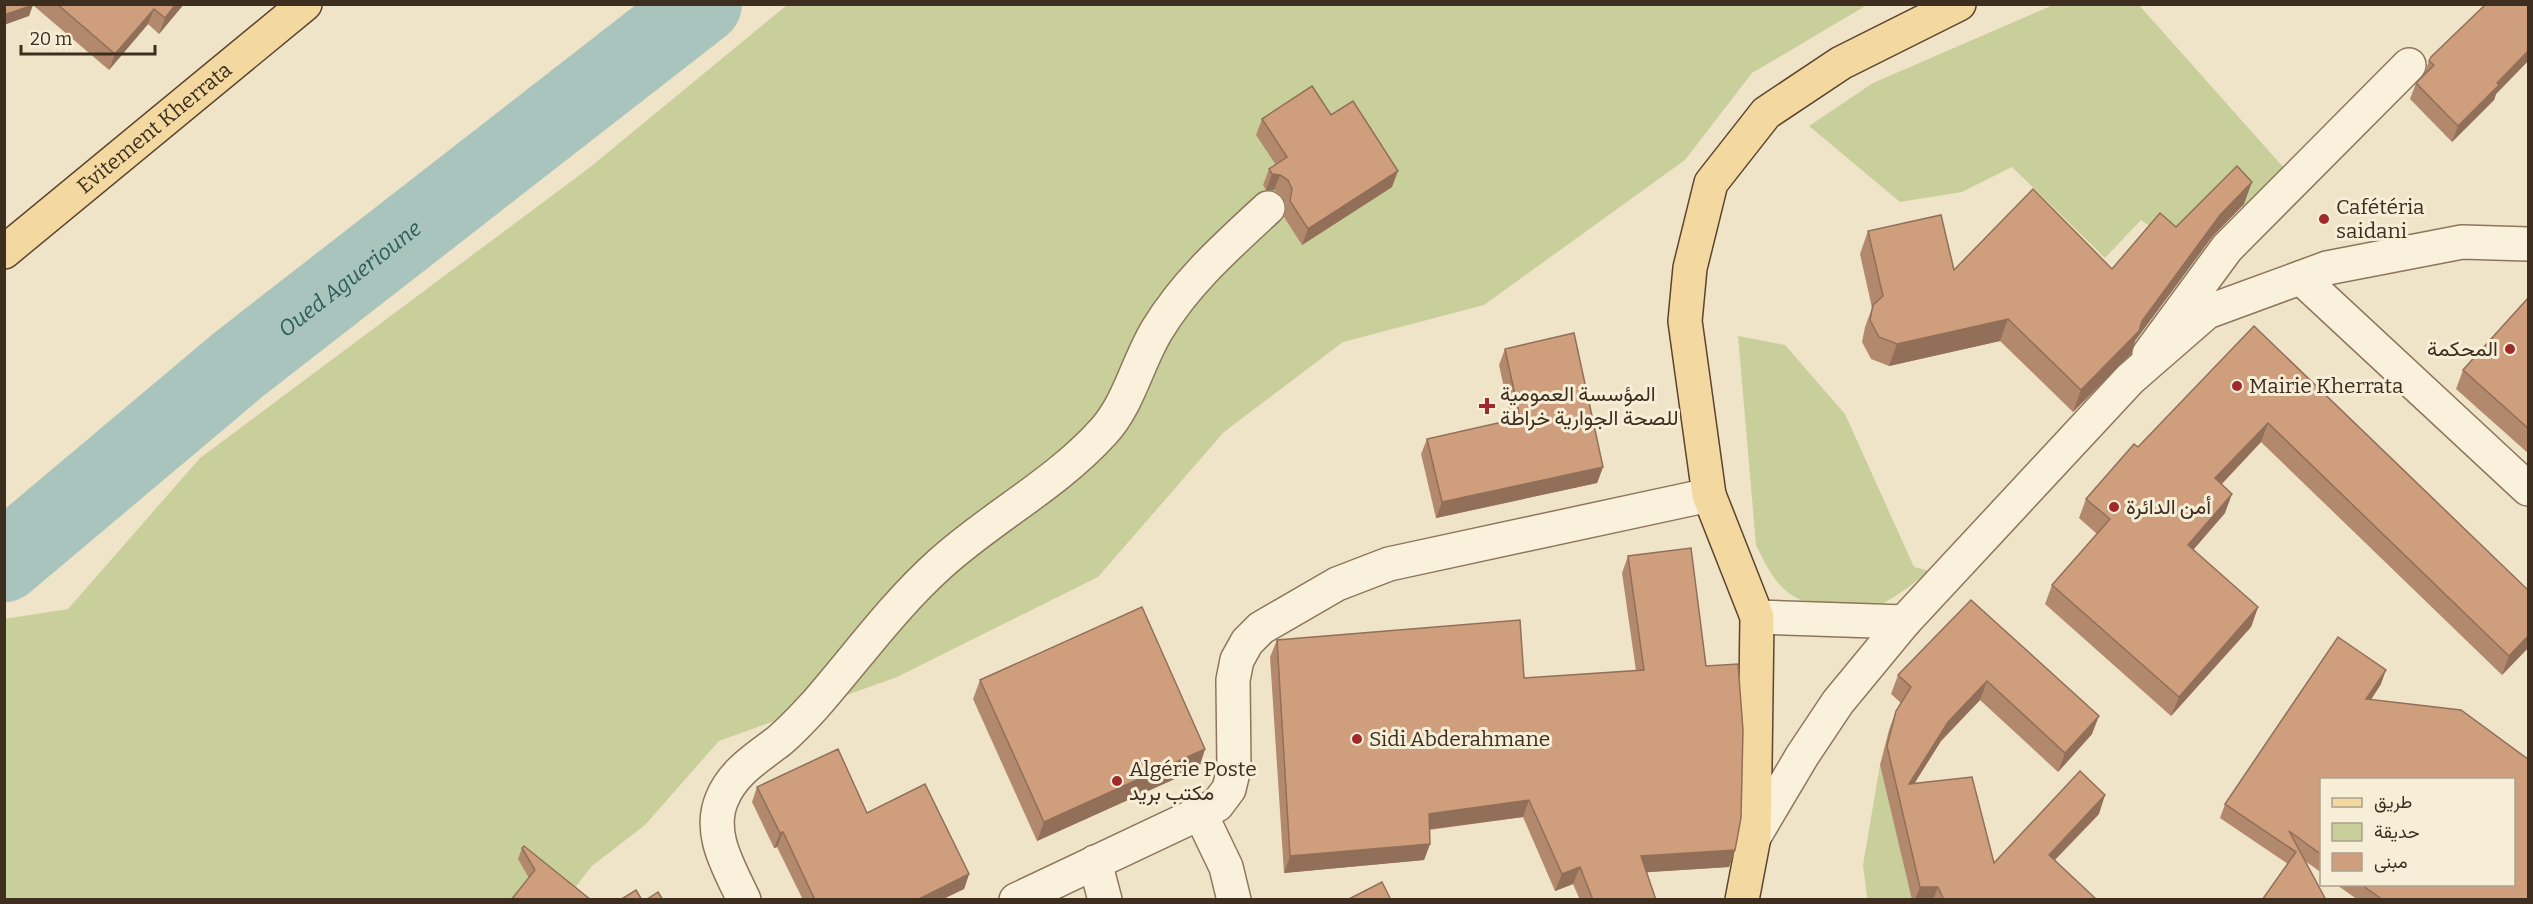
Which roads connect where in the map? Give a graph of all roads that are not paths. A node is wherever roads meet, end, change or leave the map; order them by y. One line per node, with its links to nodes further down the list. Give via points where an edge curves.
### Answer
1 (305, 4): 6 (main road, Evitement Kherrata)
2 (1959, 4): 10 (main road, via 1841,63 1766,113 1711,183 1690,268 1685,321)
3 (2409, 65): 8 (street, via 2227,248)
4 (1268, 208): 16 (street, via 1178,297 1105,430 1078,458 943,561 910,592 800,721 730,783 717,822 719,844)
5 (2529, 244): 7 (street, via 2462,242 2327,268)
6 (4, 252)
7 (2301, 278): 8 (street, via 2207,312); 9 (street)
8 (2130, 379): 12 (street)
9 (2529, 489)
10 (1709, 495): 11 (main road); 13 (street, via 1389,564 1337,584 1261,628 1237,660 1233,680 1234,768 1229,789 1217,805)
11 (1757, 617): 12 (street); 14 (main road)
12 (1904, 622): 14 (street, via 1838,702)
13 (1201, 815): 15 (street); 19 (street, via 1226,867)
14 (1754, 837): 20 (main road)
15 (1095, 862): 17 (street); 18 (street)
16 (744, 900)
17 (1016, 900)
18 (1105, 900)
19 (1234, 900)
20 (1742, 900)

